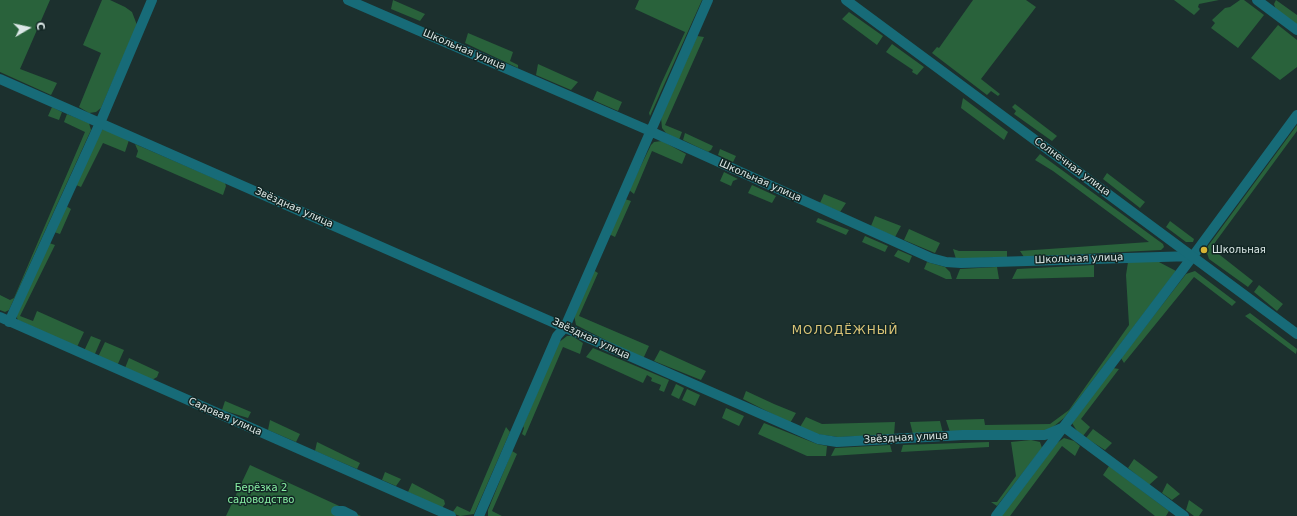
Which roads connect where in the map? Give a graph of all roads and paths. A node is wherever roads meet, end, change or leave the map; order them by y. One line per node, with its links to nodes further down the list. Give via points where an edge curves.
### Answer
1 (152, 0): 9 (street)
2 (348, 0): 10 (street, Школьная улица)
3 (708, 0): 10 (street)
4 (846, 0): 11 (street, Солнечная улица)
5 (1257, 0): 6 (street)
6 (1297, 30)
7 (0, 79): 9 (street, Звёздная улица)
8 (1297, 115): 11 (street)
9 (100, 123): 12 (street); 13 (street, Звёздная улица)
10 (650, 131): 11 (street, Школьная улица, via 931,258 946,262); 13 (street)
11 (1193, 256): 14 (street, Солнечная улица); 15 (street)
12 (5, 319): 18 (street, Садовая улица)
13 (565, 327): 15 (street, Звёздная улица, via 818,439 837,442 963,435 1045,435); 19 (street, via 557,336)
14 (1297, 334)
15 (1064, 427): 20 (street); 21 (street)
16 (336, 511): 17 (street)
17 (353, 516)
18 (451, 516)
19 (479, 516)
20 (996, 516)
21 (1184, 516)

